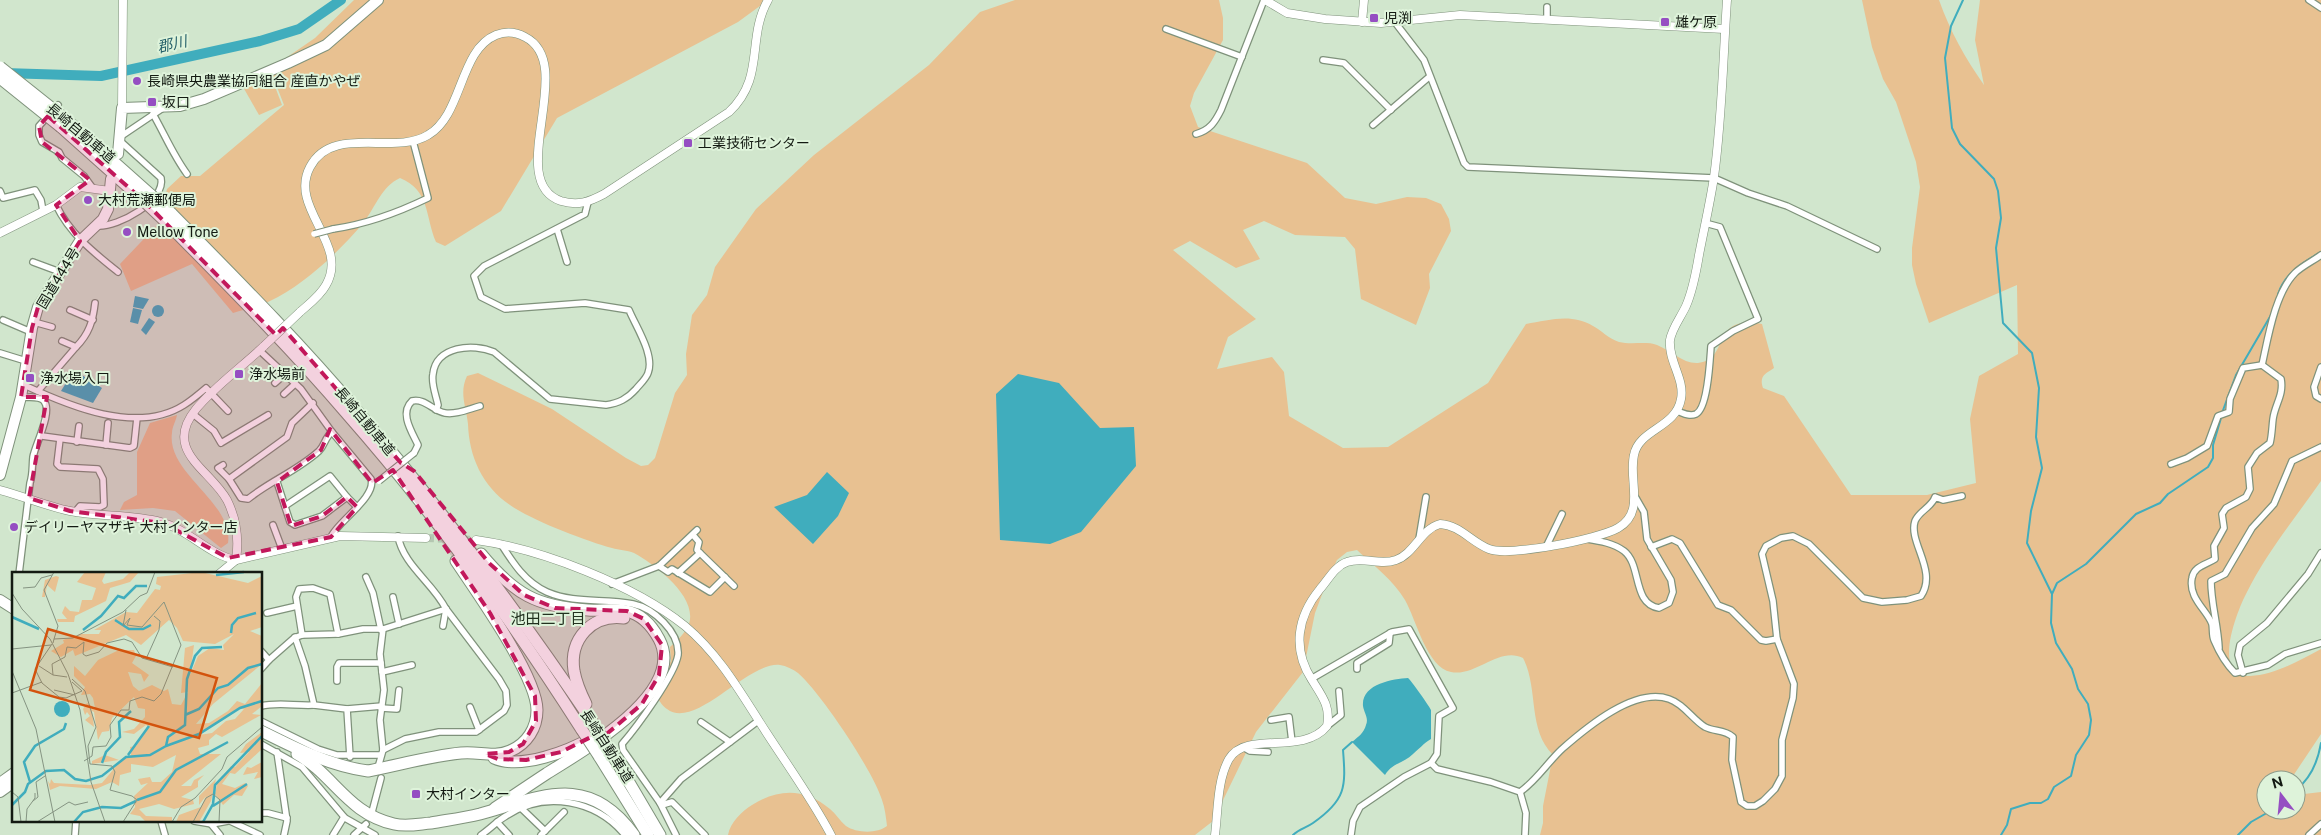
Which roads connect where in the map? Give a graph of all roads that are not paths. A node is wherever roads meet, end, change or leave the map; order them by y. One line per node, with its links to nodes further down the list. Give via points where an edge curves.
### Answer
1 (123, 0): 22 (street)
2 (378, 0): 21 (highway, via 326,45 204,99)
3 (768, 0): 37 (street, via 760,19 749,86 741,100 729,112)
4 (1264, 0): 12 (street, via 1304,18); 15 (street)
5 (1364, 0): 12 (street)
6 (1727, 0): 14 (street)
7 (2308, 0): 9 (street)
8 (1547, 7): 10 (street)
9 (2321, 8)
10 (1547, 20): 11 (street, via 1447,15); 14 (street)
11 (1394, 21): 12 (street); 18 (street, via 1424,60)
12 (1362, 22)
13 (1166, 29): 15 (street)
14 (1724, 30): 32 (street)
15 (1242, 57): 27 (street, via 1214,124)
16 (1323, 60): 23 (street, via 1344,63)
17 (0, 67): 25 (highway, 長崎自動車道, bridge)
18 (1429, 76): 23 (street); 32 (street, via 1468,167)
19 (0, 78): 25 (highway, 長崎自動車道, bridge)
20 (58, 105): 34 (street, via 39,126 39,135 42,142 59,152)
21 (164, 107): 22 (highway); 24 (street)
22 (122, 108): 28 (highway)
23 (1391, 110): 26 (street)
24 (153, 114): 28 (street); 31 (street, via 172,153)
25 (65, 124): 40 (highway, 長崎自動車道, bridge)
26 (1373, 125)
27 (1196, 134)
28 (119, 139): 30 (highway); 42 (street, via 161,178 162,184 158,193 142,208 109,226)
29 (412, 141): 37 (street, via 435,132 478,49 487,40 510,32 521,35 532,40 541,50 546,74 538,167 541,181 557,199 569,203); 45 (street, bridge, via 428,198 390,216); 61 (street, bridge, via 339,145 316,158 309,168 306,195 329,246 332,259 327,283)
30 (118, 154)
31 (187, 174)
32 (1714, 178): 41 (street); 47 (street, via 1787,206)
33 (111, 179): 36 (highway, 国道444号)
34 (92, 187): 36 (street); 38 (street, via 80,186)
35 (0, 191): 39 (street, via 2,198 35,190)
36 (110, 191): 42 (highway, 国道444号, via 108,209)
37 (588, 202): 43 (street, via 585,214)
38 (56, 204): 39 (street); 46 (street)
39 (43, 211): 44 (street)
40 (168, 217): 90 (highway, 長崎自動車道, via 263,306); 99 (highway, 長崎自動車道, via 304,364)
41 (1705, 223): 79 (street, via 1692,291 1670,339 1681,391); 79 (street, via 1720,227 1758,319 1711,346 1702,406 1695,414)
42 (98, 226): 46 (highway, 国道444号)
43 (557, 229): 50 (street); 77 (street, via 484,266 474,276 481,296 505,309 585,303 629,310 649,357 647,377 631,395 615,404 550,399 494,352 459,348 444,355 435,366 432,380 438,405)
44 (0, 233)
45 (314, 234)
46 (80, 241): 51 (highway, 国道444号); 52 (street)
47 (1877, 249)
48 (2321, 255): 64 (street, via 2295,273 2286,288 2271,324)
49 (33, 262): 51 (street)
50 (567, 262)
51 (60, 272): 57 (highway, 国道444号, via 38,307)
52 (118, 272)
53 (95, 303): 56 (street)
54 (70, 310): 56 (street)
55 (3, 320): 57 (street)
56 (93, 320): 60 (street, via 86,337)
57 (32, 327): 58 (street); 63 (highway, 国道444号)
58 (52, 327)
59 (62, 341): 60 (street)
60 (76, 347): 70 (street)
61 (261, 348): 66 (street); 71 (street)
62 (0, 353): 63 (street)
63 (26, 361): 69 (highway, 国道444号)
64 (2262, 365): 92 (street, via 2243,368 2230,399 2229,412 2218,416 2208,446); 146 (street, via 2281,379 2282,387 2273,416 2270,443 2257,453 2248,467 2250,489 2246,497 2226,508 2222,514 2224,528 2214,546 2215,558 2198,567 2192,578 2194,594 2211,623)
65 (2321, 367): 74 (street, via 2314,387 2316,396)
66 (285, 374): 67 (street); 68 (street)
67 (275, 384)
68 (296, 384): 72 (street); 75 (street)
69 (24, 385): 70 (street); 73 (highway, 国道444号)
70 (38, 391): 82 (street, via 107,416)
71 (212, 394): 78 (street); 80 (street); 82 (street, via 206,388 183,406)
72 (284, 394)
73 (21, 398): 86 (street, via 38,397 46,405); 94 (highway, 国道444号)
74 (2321, 399)
75 (313, 403): 85 (street); 95 (street, via 292,423 287,437)
76 (480, 406): 77 (street, via 454,413)
77 (436, 410): 97 (street, bridge, via 417,400 412,401 406,409 418,445 414,453)
78 (228, 411)
79 (1677, 411): 104 (street, via 1671,420 1643,439 1634,453)
80 (193, 414): 81 (street, via 214,430 221,443); 122 (street, via 185,433 185,446 191,459 228,501 236,525)
81 (268, 415)
82 (136, 418): 89 (street, via 134,446)
83 (108, 422): 89 (street)
84 (79, 426): 88 (street)
85 (332, 432): 96 (street, via 321,450); 97 (street)
86 (42, 436): 87 (street); 103 (street, via 33,458)
87 (60, 439): 88 (street); 107 (street, via 57,464 60,467 98,469 102,479 104,505 80,506)
88 (77, 442): 89 (street)
89 (106, 445)
90 (386, 445): 168 (highway, 長崎自動車道, via 485,571); 191 (highway, via 414,471 489,563 524,596 555,608 627,611 644,619 654,629 662,645 659,675 642,704 626,720 582,753)
91 (2321, 447): 146 (street, via 2292,460 2274,504 2252,528 2226,574 2211,580)
92 (2171, 464)
93 (223, 465): 95 (street, via 218,468)
94 (0, 475)
95 (229, 479): 96 (street, via 241,498 248,499 264,486)
96 (277, 482): 105 (street)
97 (376, 482): 106 (street)
98 (0, 490): 103 (street)
99 (412, 494): 180 (highway, via 490,612 534,696 536,721 523,744 509,752); 218 (highway, 長崎自動車道, bridge, via 507,618)
100 (1962, 496): 144 (street, via 1943,500 1935,497 1916,520 1915,530 1927,581 1921,596 1907,600 1882,602 1863,598 1809,544 1793,536 1766,546 1762,554 1773,601)
101 (347, 497): 105 (street, via 330,476); 105 (street, via 322,516 295,525 290,522); 106 (street)
102 (1426, 497): 115 (street)
103 (29, 498): 107 (street); 124 (street)
104 (1636, 498): 113 (street, via 1633,510 1621,526); 118 (street, via 1644,512 1645,531)
105 (285, 506)
106 (357, 507): 111 (street)
107 (75, 512): 122 (street, via 163,523)
108 (1562, 514): 117 (street)
109 (273, 525): 119 (street)
110 (398, 536): 111 (street); 112 (street); 135 (street, via 399,545 409,561)
111 (330, 537): 119 (street)
112 (426, 538)
113 (1584, 539): 117 (street); 118 (street, via 1612,544 1625,552 1634,567 1641,594 1650,605 1659,608 1669,603 1673,592 1671,580)
114 (476, 540): 116 (street)
115 (1419, 540): 117 (street, via 1440,524 1450,525 1491,550 1507,552); 155 (street, via 1398,560 1353,560 1345,563 1316,593 1303,617 1299,642)
116 (500, 543): 129 (street, via 539,553); 190 (street, via 520,572 546,591 561,597 644,607 672,632 678,654 668,678 622,744)
117 (1547, 545)
118 (1651, 548): 144 (street, via 1672,539 1680,543 1718,605 1731,610 1761,640)
119 (282, 549): 122 (street)
120 (700, 552): 123 (street, via 695,532); 126 (street); 128 (street)
121 (2321, 553): 154 (street, via 2308,574 2267,623 2240,645 2238,655)
122 (236, 560): 125 (street)
123 (659, 566): 126 (street, via 668,572 672,569); 129 (street)
124 (19, 572)
125 (221, 572)
126 (678, 573): 128 (street, via 710,592)
127 (366, 577): 139 (street)
128 (725, 577): 130 (street)
129 (612, 584): 166 (street, via 686,627 718,660)
130 (734, 586)
131 (393, 596): 137 (street)
132 (0, 600): 134 (highway)
133 (297, 606): 136 (street); 141 (street, via 299,589 313,588 330,594); 142 (street)
134 (12, 608)
135 (446, 609): 137 (street); 138 (street); 170 (street, via 506,691 508,704 504,711)
136 (267, 613)
137 (399, 624): 139 (street)
138 (443, 626)
139 (382, 630): 141 (street, via 363,628); 149 (street)
140 (1390, 633): 152 (street, via 1389,643 1357,663); 155 (street); 182 (street, via 1409,629 1452,708 1439,716 1437,754)
141 (338, 634): 142 (street)
142 (302, 635): 143 (street)
143 (295, 637): 148 (street); 159 (street)
144 (1777, 639): 189 (street, via 1794,684 1794,698 1782,740 1782,776 1775,789 1755,806 1741,802 1732,760 1733,737 1726,731 1704,726 1687,709 1657,696 1639,699 1603,717 1562,750 1531,785)
145 (2321, 643): 154 (street, via 2300,648 2268,665)
146 (2219, 650): 154 (street, via 2235,673)
147 (262, 652): 148 (street)
148 (269, 660): 151 (street)
149 (381, 663): 153 (street); 156 (street, via 339,662)
150 (412, 665): 153 (street)
151 (262, 668)
152 (1357, 669)
153 (382, 672): 161 (street)
154 (2243, 673)
155 (1311, 679): 169 (street, via 1328,709)
156 (337, 681)
157 (399, 690): 161 (street, via 397,709)
158 (1339, 691): 169 (street, via 1341,715)
159 (314, 705): 160 (street, via 274,703); 163 (street)
160 (262, 706)
161 (382, 707): 163 (street); 179 (street)
162 (470, 707): 170 (street)
163 (347, 709): 181 (street)
164 (1271, 720): 174 (street, via 1289,717)
165 (262, 721): 181 (street, via 318,749)
166 (758, 721): 173 (street); 222 (street)
167 (701, 722): 173 (street)
168 (593, 723): 180 (highway, via 574,671 575,648 588,626 613,616 626,618 650,635 656,651 649,684 623,716 577,746 544,757 498,760); 219 (highway, 長崎自動車道, bridge)
169 (1327, 726): 174 (street, via 1314,737)
170 (479, 730): 179 (street, via 439,732 405,740)
171 (262, 731): 180 (highway, via 317,758 368,771 463,752)
172 (262, 736): 191 (highway, via 303,758 357,808 392,824 404,826 438,822)
173 (730, 742): 190 (street, via 681,779)
174 (1292, 742): 176 (street)
175 (262, 744): 177 (street)
176 (1243, 747): 178 (street, via 1250,751); 223 (street, via 1229,758 1225,769)
177 (277, 752): 196 (street, via 308,772); 197 (street)
178 (1268, 752)
179 (382, 753): 181 (street); 183 (street)
180 (485, 754)
181 (350, 757)
182 (1431, 763): 189 (street, via 1437,769); 224 (street, via 1360,807)
183 (379, 764)
184 (12, 774): 186 (highway)
185 (380, 778): 193 (street)
186 (0, 783)
187 (12, 783): 188 (highway)
188 (0, 792)
189 (1520, 792): 225 (street, via 1526,813)
190 (661, 804): 220 (street); 221 (street, via 672,802)
191 (495, 808): 217 (highway, via 559,792 575,794 605,807)
192 (521, 808): 201 (street); 205 (street); 216 (street, via 567,801 594,810)
193 (372, 812)
194 (564, 812): 205 (street)
195 (262, 813): 197 (street)
196 (344, 817): 204 (street); 211 (street)
197 (286, 818): 210 (street)
198 (76, 822): 206 (street)
199 (161, 822): 207 (street)
200 (231, 822): 209 (street)
201 (498, 822): 214 (street); 215 (street)
202 (212, 823): 208 (street)
203 (2321, 824): 226 (street)
204 (364, 827): 212 (street); 213 (street)
205 (543, 833)
206 (75, 835)
207 (165, 835)
208 (220, 835)
209 (260, 835)
210 (284, 835)
211 (333, 835)
212 (354, 835)
213 (375, 835)
214 (482, 835)
215 (509, 835)
216 (625, 835)
217 (634, 835)
218 (648, 835)
219 (660, 835)
220 (676, 835)
221 (705, 835)
222 (831, 835)
223 (1215, 835)
224 (1351, 835)
225 (1525, 835)
226 (2309, 835)

